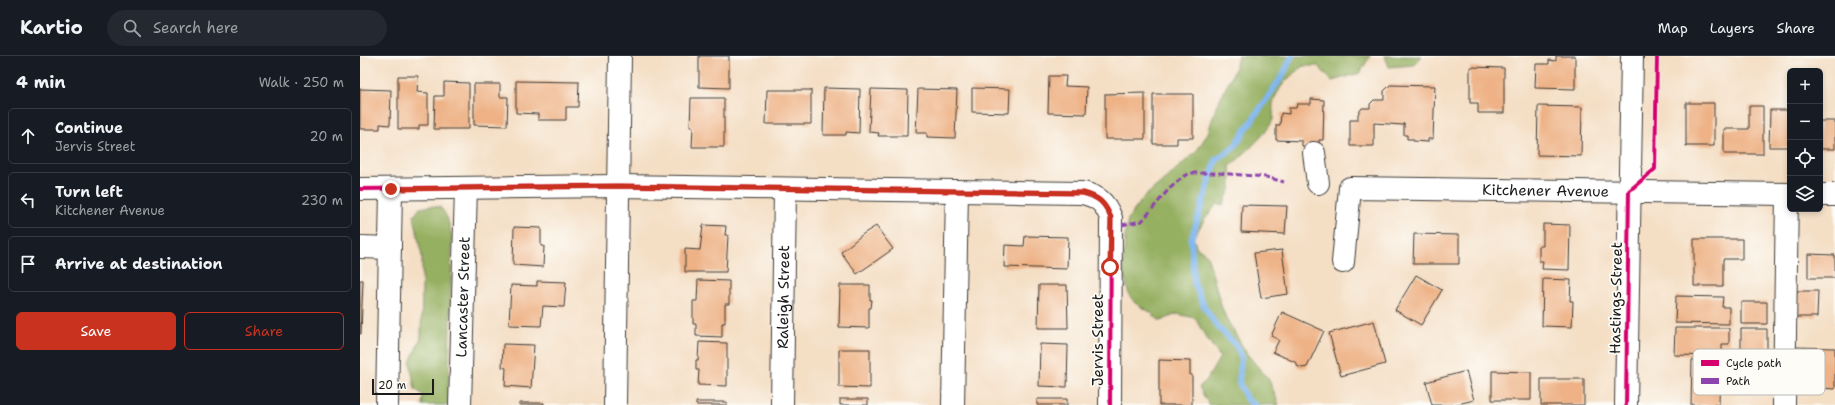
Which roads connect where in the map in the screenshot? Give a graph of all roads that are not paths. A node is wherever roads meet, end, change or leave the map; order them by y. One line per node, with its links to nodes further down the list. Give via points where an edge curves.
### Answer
1 (620, 56): 5 (street)
2 (1632, 56): 10 (street, Hastings Street)
3 (1314, 153): 4 (street)
4 (1318, 183)
5 (618, 186): 6 (street); 9 (street); 23 (street)
6 (466, 188): 8 (street); 22 (street, Lancaster Street)
7 (360, 189): 8 (street)
8 (391, 189): 17 (street)
9 (784, 189): 11 (street); 24 (street, Raleigh Street)
10 (1629, 191): 12 (street, Kitchener Avenue); 18 (street, Kitchener Avenue, via 1350,188); 27 (street, Hastings Street)
11 (956, 192): 25 (street); 26 (street, Jervis Street, via 1083,193 1098,198 1105,204 1111,218)
12 (1787, 194)
13 (1823, 195): 14 (street)
14 (1835, 195)
15 (1788, 212): 19 (street)
16 (360, 247): 17 (street)
17 (390, 248): 21 (street)
18 (1343, 262)
19 (1785, 349)
20 (1784, 395): 28 (street)
21 (387, 405)
22 (460, 405)
23 (615, 405)
24 (782, 405)
25 (953, 405)
26 (1110, 405)
27 (1626, 405)
28 (1784, 405)

